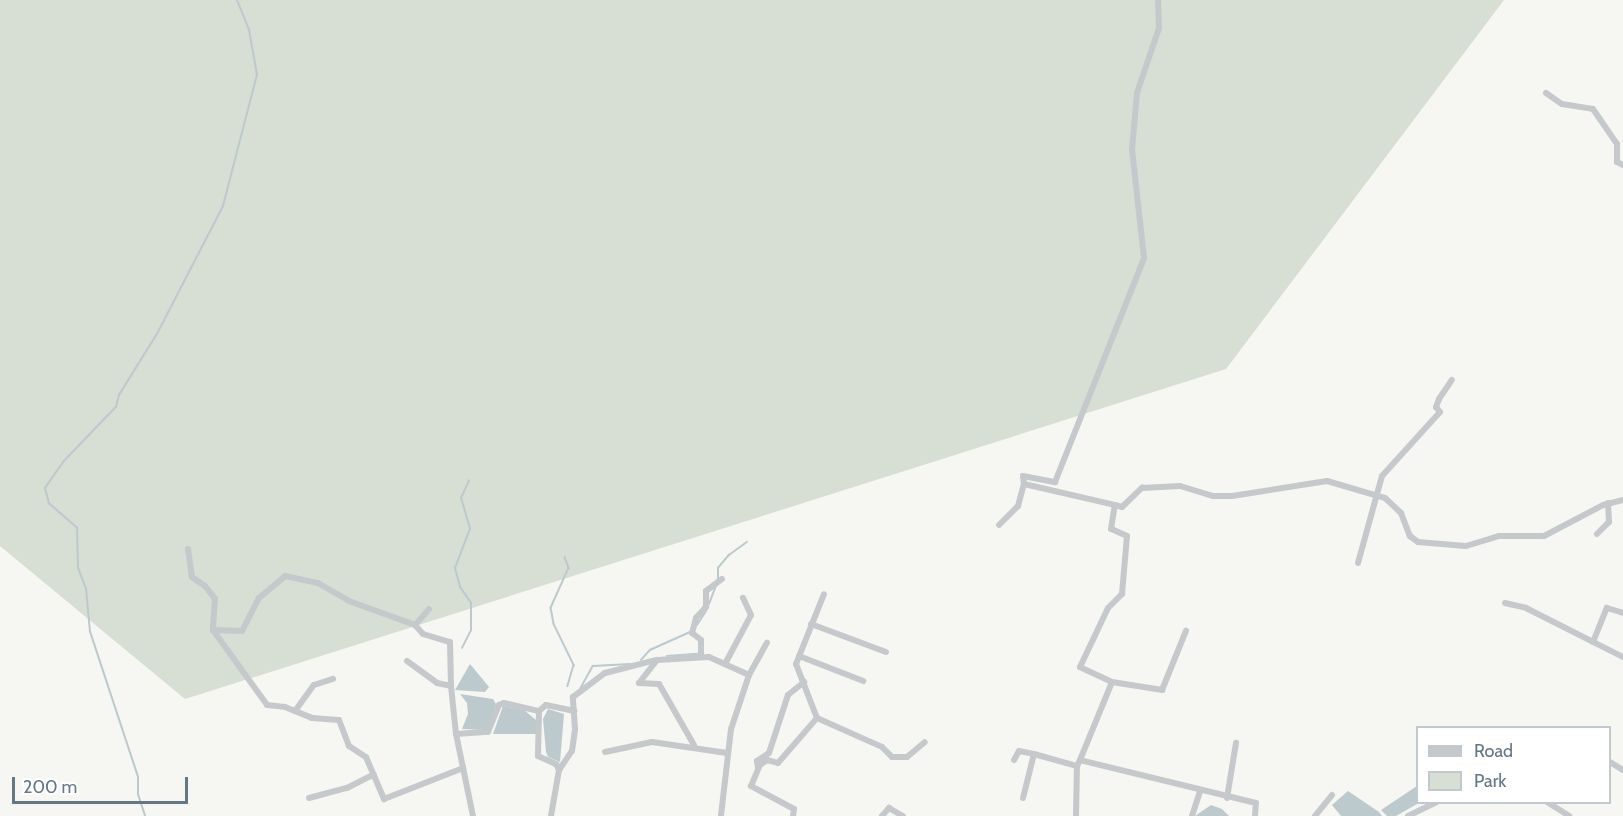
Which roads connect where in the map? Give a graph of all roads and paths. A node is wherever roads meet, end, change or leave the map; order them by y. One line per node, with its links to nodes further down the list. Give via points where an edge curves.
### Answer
1 (1158, 0): 5 (street, via 1159,28 1137,93 1132,150 1144,258 1055,482 1023,476)
2 (1546, 93): 3 (street, via 1562,104 1593,109 1617,144 1617,162)
3 (1623, 165)
4 (1452, 380): 6 (street, via 1436,407 1440,412 1384,472)
5 (1024, 484): 9 (street); 10 (street, via 1018,506)
6 (1379, 495): 8 (street, via 1401,513 1410,536 1418,542 1466,546 1499,536 1544,536); 9 (street, via 1342,483 1314,480 1273,492 1232,496 1213,496 1180,486 1142,488 1122,507); 13 (street)
7 (1623, 500): 8 (street)
8 (1608, 503): 11 (street, via 1609,522)
9 (1115, 505): 37 (street, via 1111,529 1127,536 1122,594 1108,608 1080,667)
10 (999, 525)
11 (1597, 534)
12 (188, 549): 22 (street, via 192,577 215,599)
13 (1358, 563)
14 (722, 579): 28 (street, via 706,591 706,608 696,618 692,633 701,640)
15 (824, 594): 20 (street)
16 (743, 598): 32 (street, via 751,615)
17 (1505, 603): 24 (street, via 1526,608)
18 (429, 609): 21 (street)
19 (1623, 613): 24 (street, via 1607,608)
20 (811, 624): 26 (street); 27 (street)
21 (415, 625): 22 (street, via 349,601 318,583 285,576 260,597 242,630); 38 (street, via 423,634 450,642)
22 (213, 630): 39 (street, via 267,705)
23 (1186, 631): 37 (street, via 1162,690)
24 (1593, 642): 29 (street)
25 (767, 643): 33 (street)
26 (885, 652)
27 (799, 656): 35 (street); 36 (street, via 796,664)
28 (701, 657): 30 (street); 32 (street)
29 (1623, 657)
30 (657, 660): 41 (street, via 605,673 573,698); 46 (street, via 639,683 659,684)
31 (407, 661): 38 (street, via 438,683)
32 (725, 664): 33 (street)
33 (749, 675): 48 (street, via 736,706)
34 (333, 679): 39 (street, via 314,686)
35 (863, 681)
36 (804, 682): 42 (street); 53 (street, via 788,695 769,753 757,761)
37 (1112, 682): 51 (street)
38 (451, 686): 43 (street)
39 (295, 711): 55 (street, via 312,718 339,720 349,746 366,757)
40 (539, 711): 41 (street, via 546,705); 43 (street, via 502,703 488,732); 54 (street, via 538,756 556,764)
41 (574, 711): 54 (street, via 572,751)
42 (818, 718): 44 (street, via 882,747 892,757 907,757); 53 (street, via 778,763 766,760)
43 (456, 734): 52 (street)
44 (925, 742)
45 (1236, 743): 60 (street)
46 (694, 745): 47 (street, via 652,742); 48 (street)
47 (605, 752)
48 (727, 753): 66 (street)
49 (1034, 754): 50 (street, via 1019,751); 51 (street); 59 (street)
50 (1014, 759)
51 (1078, 763): 56 (street); 69 (street)
52 (463, 768): 55 (street, via 384,799); 64 (street)
53 (759, 768): 63 (street, via 751,786)
54 (559, 770): 65 (street)
55 (374, 774): 58 (street, via 347,788)
56 (1200, 791): 60 (street); 70 (street)
57 (1332, 795): 72 (street)
58 (309, 798)
59 (1023, 798)
60 (1227, 798): 71 (street, via 1256,803)
61 (1433, 804): 73 (street)
62 (1550, 804): 74 (street)
63 (797, 814)
64 (473, 816)
65 (550, 816)
66 (721, 816)
67 (882, 816): 68 (street, via 889,808)
68 (903, 816)
69 (1076, 816)
70 (1192, 816)
71 (1255, 816)
72 (1315, 816)
73 (1408, 816)
74 (1569, 816)

